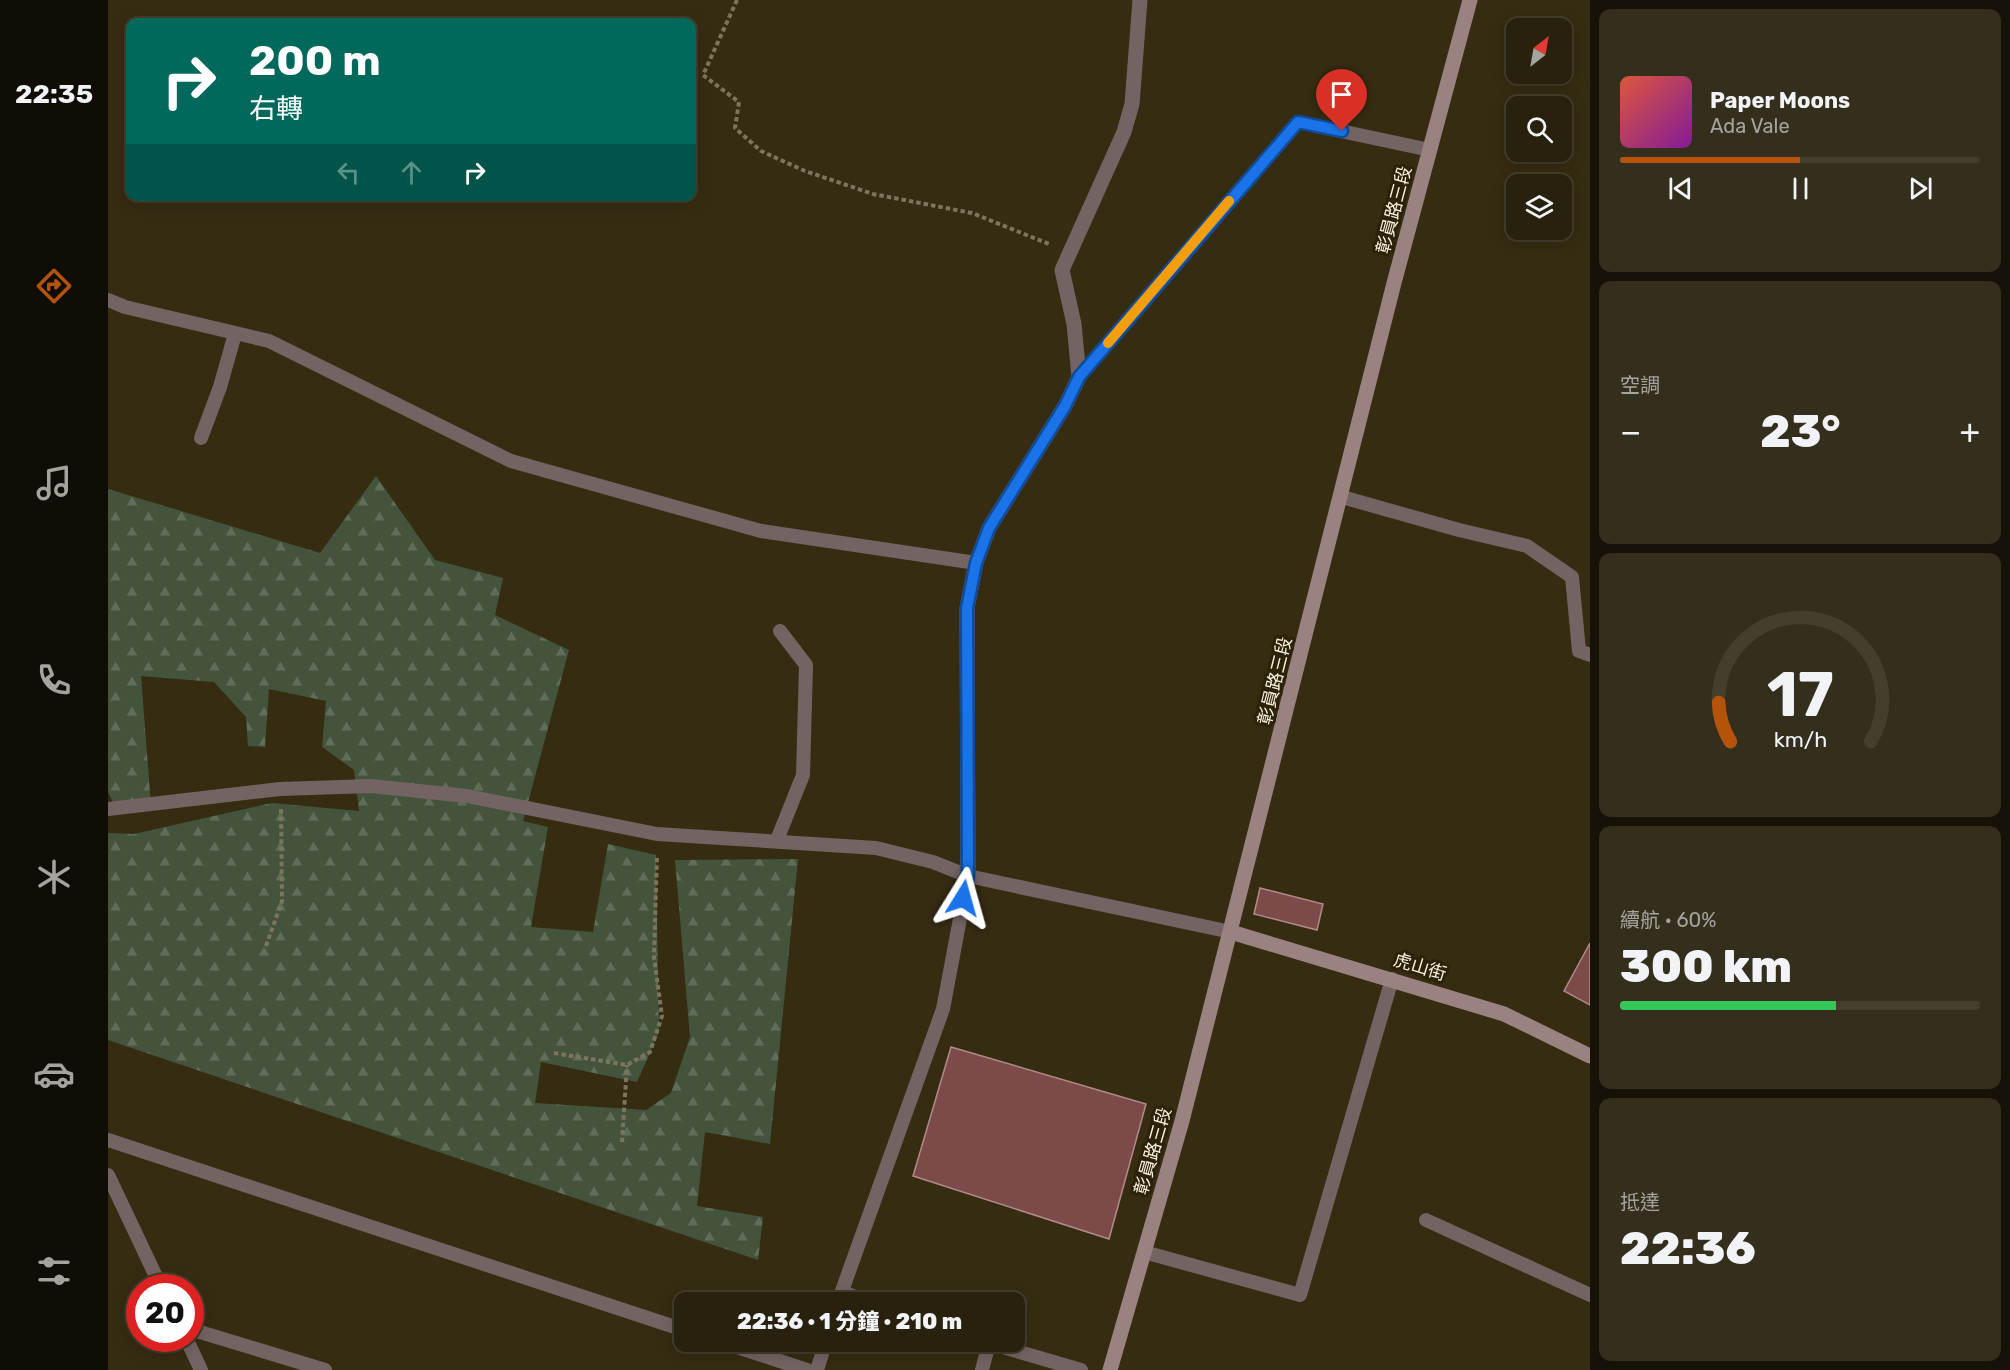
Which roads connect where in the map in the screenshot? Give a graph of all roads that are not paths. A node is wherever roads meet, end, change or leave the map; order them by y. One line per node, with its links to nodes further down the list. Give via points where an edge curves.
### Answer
1 (1140, 0): 6 (street, via 1132,104 1124,132 1062,270 1074,324)
2 (1470, 0): 3 (main road, 彰員路三段)
3 (1430, 150): 6 (lane, via 1298,122); 8 (main road, 彰員路三段)
4 (108, 300): 5 (lane)
5 (235, 334): 7 (lane); 9 (lane, via 269,341 511,461 761,531)
6 (1079, 377): 9 (street, via 989,528)
7 (201, 438)
8 (1341, 497): 11 (lane, via 1527,546 1572,578 1579,651); 15 (main road, 彰員路三段)
9 (976, 563): 14 (street, via 967,608)
10 (780, 631): 13 (lane, via 806,665 803,775)
11 (1590, 655)
12 (108, 809): 13 (lane, via 280,789 371,786 467,796 657,834)
13 (777, 840): 14 (lane, via 876,848 933,862)
14 (968, 876): 15 (lane); 23 (lane, via 943,1008)
15 (1231, 932): 16 (main road, 虎山街); 21 (main road, 彰員路三段)
16 (1392, 979): 17 (main road, 虎山街, via 1504,1014); 21 (lane, via 1300,1295)
17 (1590, 1056)
18 (108, 1140): 25 (lane)
19 (108, 1175): 22 (lane)
20 (1425, 1220): 24 (lane)
21 (1144, 1252): 38 (main road, 彰員路三段)
22 (155, 1274)
23 (842, 1292)
24 (1590, 1295)
25 (674, 1327)
26 (204, 1333): 33 (lane)
27 (193, 1352): 32 (lane)
28 (752, 1352): 34 (lane)
29 (823, 1352): 35 (lane)
30 (984, 1352): 36 (lane)
31 (1019, 1352): 37 (lane)
32 (201, 1370)
33 (325, 1370)
34 (807, 1370)
35 (817, 1370)
36 (982, 1370)
37 (1081, 1370)
38 (1110, 1370)

